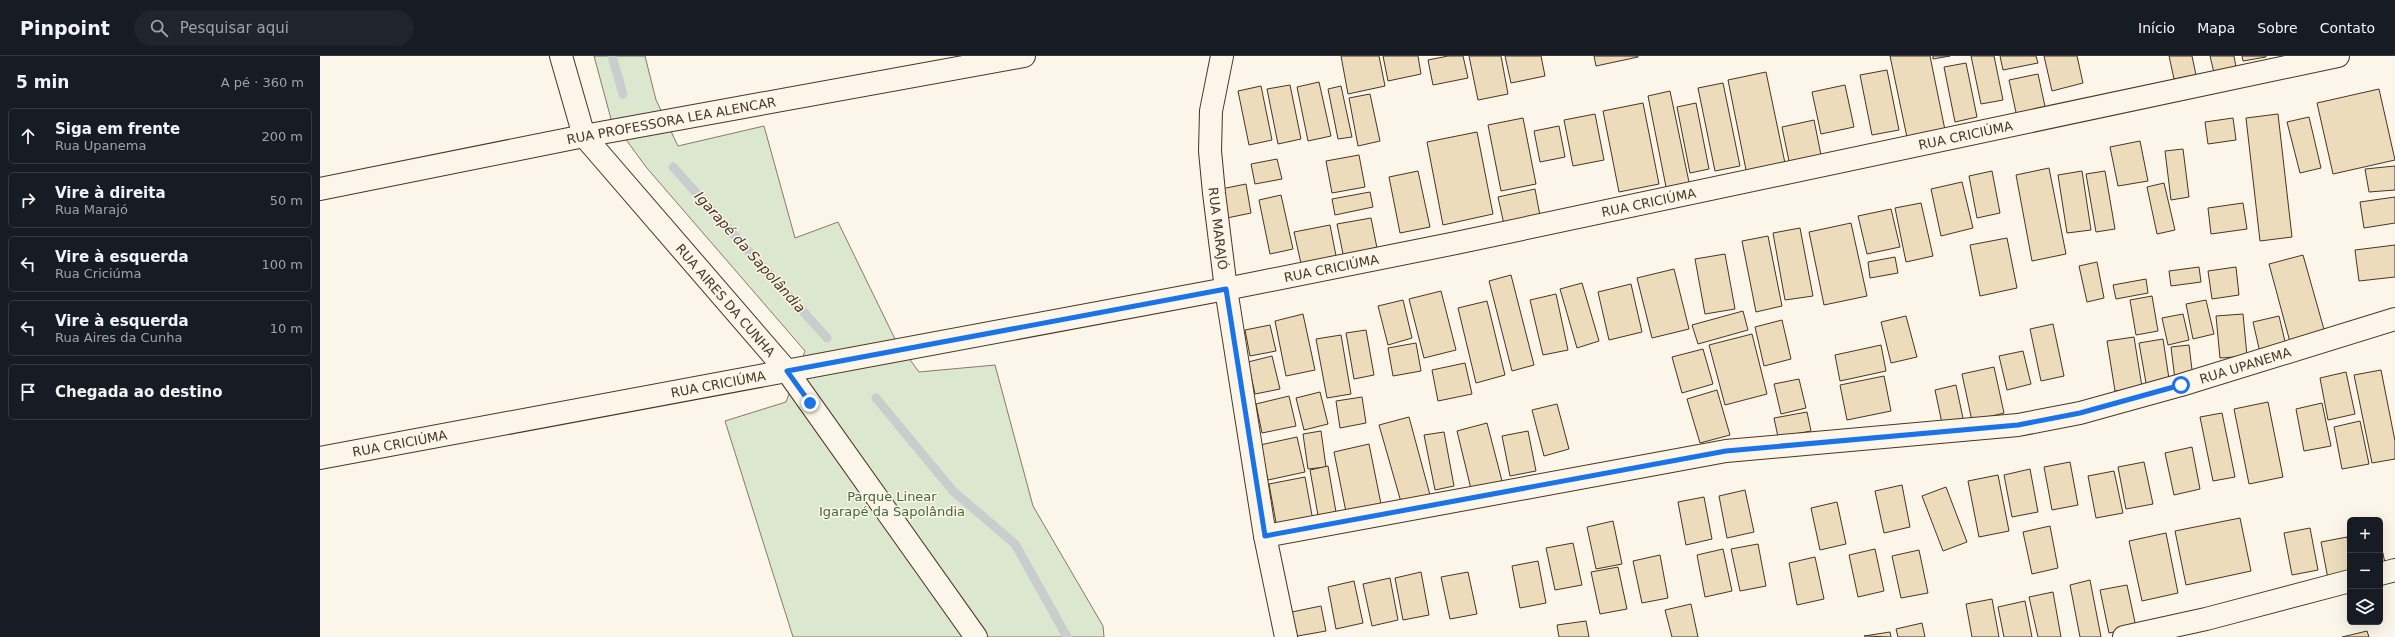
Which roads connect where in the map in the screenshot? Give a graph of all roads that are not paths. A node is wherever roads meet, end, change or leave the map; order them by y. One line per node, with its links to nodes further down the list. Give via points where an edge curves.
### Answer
1 (561, 56): 5 (street, RUA AIRES DA CUNHA)
2 (1024, 56): 5 (street, RUA PROFESSORA LEA ALENCAR)
3 (1222, 56): 7 (street, RUA MARAJÓ, via 1211,111 1210,150)
4 (2338, 56): 7 (street, RUA CRICIÚMA)
5 (584, 136): 6 (street, RUA PROFESSORA LEA ALENCAR); 9 (street, RUA AIRES DA CUNHA)
6 (320, 189)
7 (1226, 289): 9 (street, RUA CRICIÚMA); 11 (street, RUA MARAJÓ)
8 (2395, 319): 11 (street, RUA UPANEMA, via 2181,385 2072,415 2018,425 1726,451)
9 (787, 371): 10 (street, RUA CRICIÚMA); 15 (street, RUA AIRES DA CUNHA)
10 (320, 458)
11 (1265, 536): 16 (street, RUA MARAJÓ)
12 (2395, 570): 13 (street)
13 (2383, 573)
14 (2347, 583): 17 (street)
15 (976, 637)
16 (1286, 637)
17 (2124, 637)

